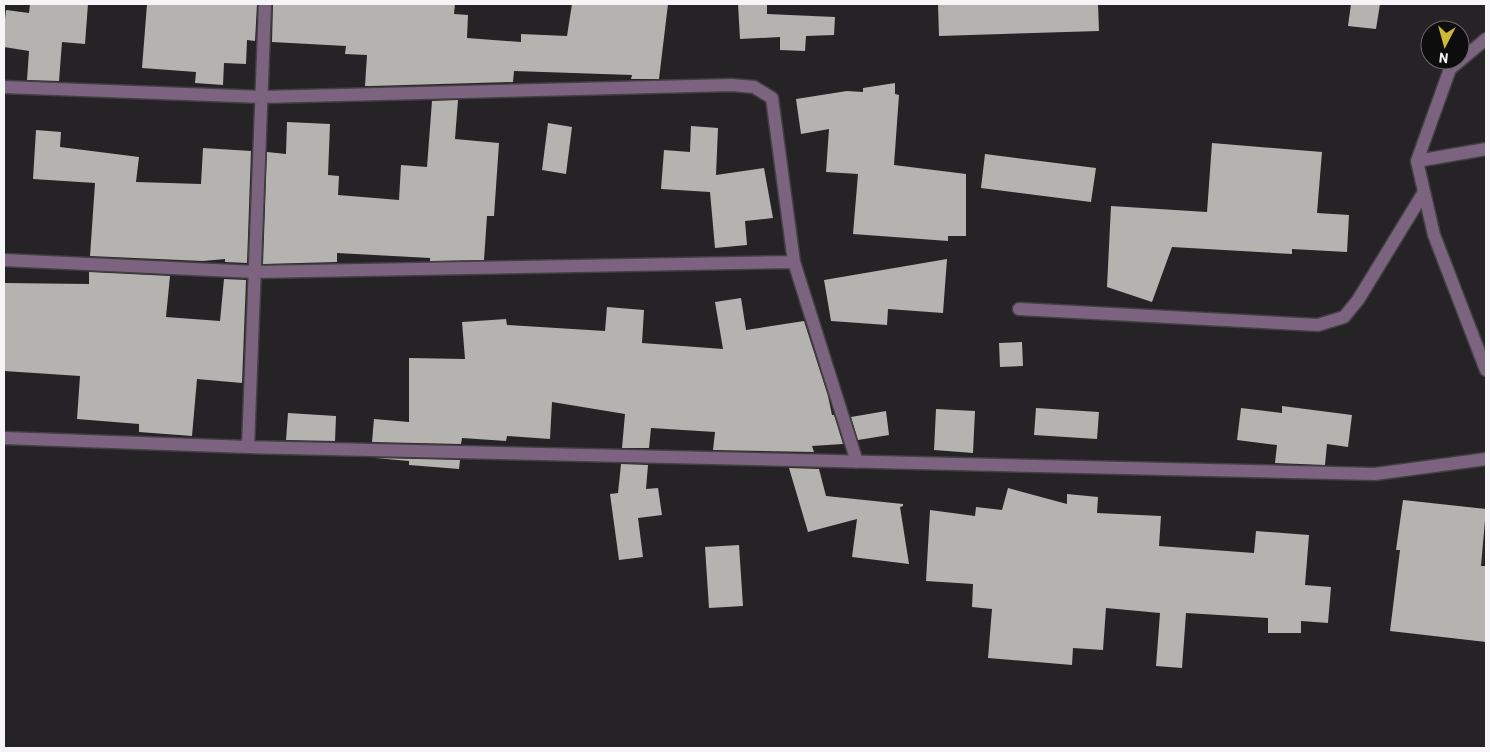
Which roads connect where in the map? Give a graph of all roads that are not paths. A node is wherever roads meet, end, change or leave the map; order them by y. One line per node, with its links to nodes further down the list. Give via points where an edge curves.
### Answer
1 (265, 4): 4 (street)
2 (1486, 39): 6 (street, via 1450,69)
3 (4, 87): 4 (street)
4 (262, 96): 9 (street, via 754,87 772,98); 10 (street)
5 (1486, 149): 6 (street)
6 (1417, 161): 7 (street)
7 (1424, 192): 11 (street, via 1358,300 1344,317 1318,325); 12 (street, via 1434,235)
8 (4, 260): 10 (street)
9 (794, 262): 10 (street); 16 (street)
10 (255, 272): 14 (street)
11 (1019, 309)
12 (1486, 370)
13 (4, 438): 14 (street)
14 (248, 447): 16 (street)
15 (1486, 458): 16 (street, via 1375,474)
16 (857, 462)

